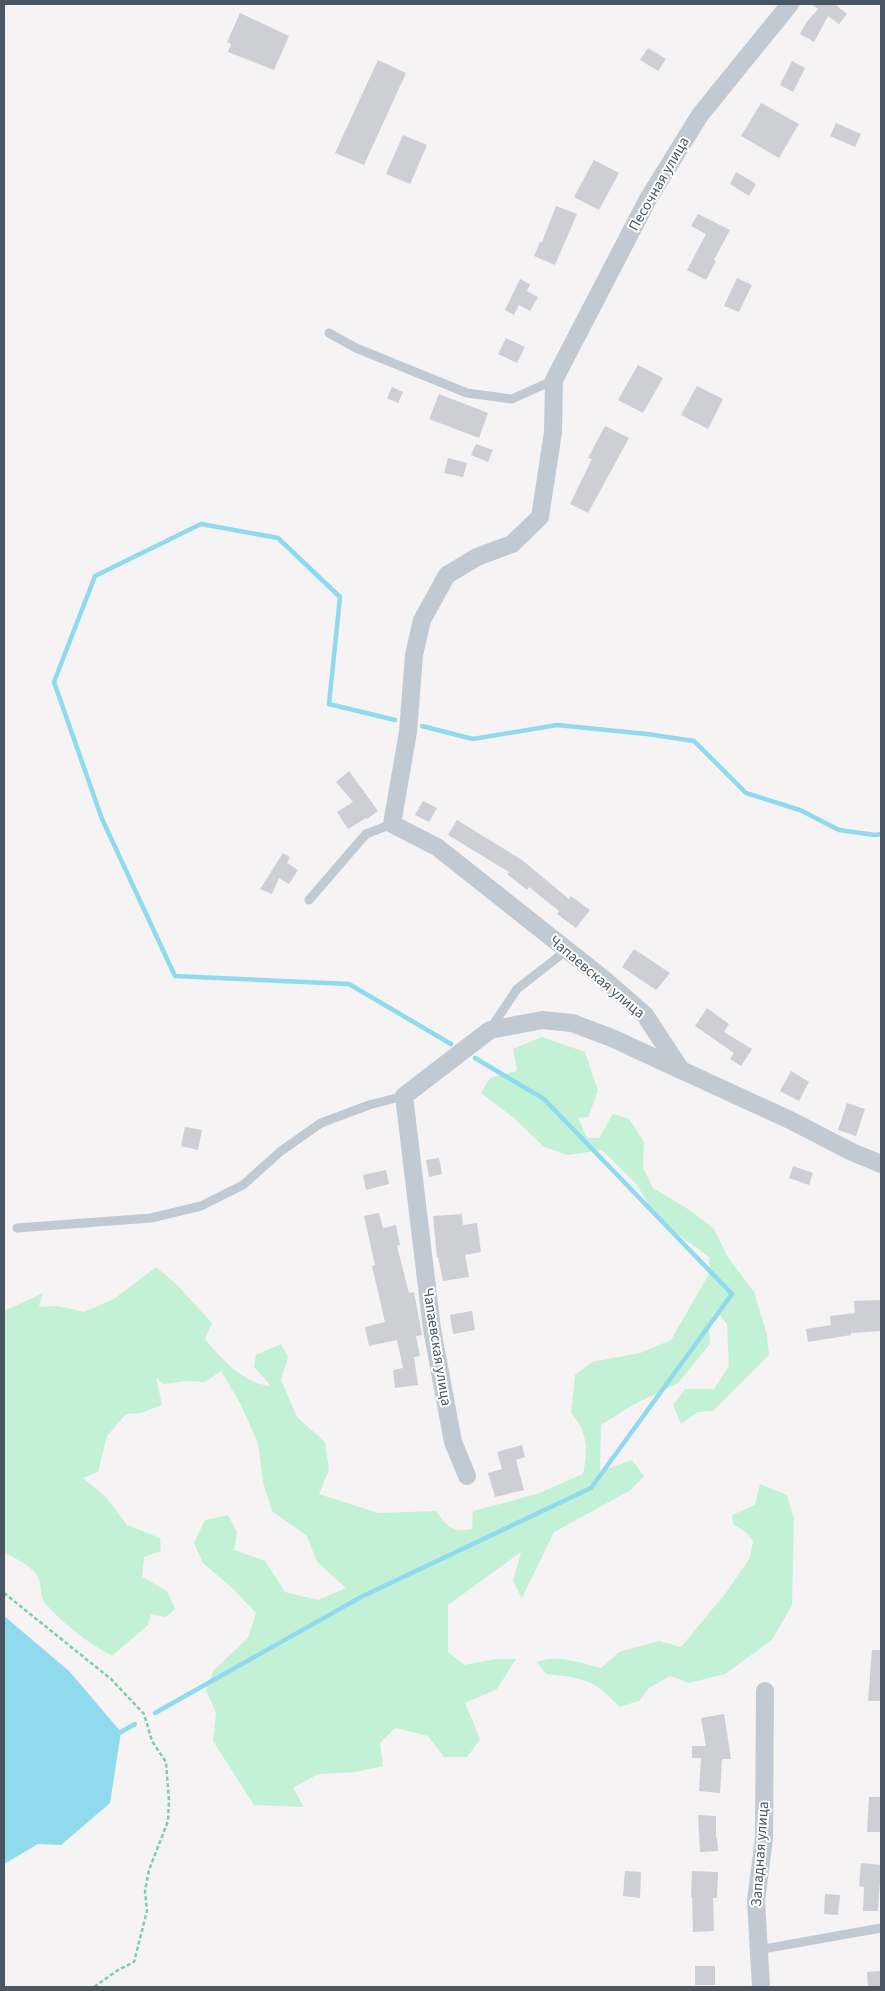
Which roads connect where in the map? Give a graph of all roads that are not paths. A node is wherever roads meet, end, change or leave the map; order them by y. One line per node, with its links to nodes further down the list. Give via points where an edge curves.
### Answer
1 (790, 4): 3 (street, Песочная улица, via 700,115 648,200)
2 (329, 333): 3 (lane, via 356,348 467,393 512,400)
3 (554, 380): 4 (street, via 554,432 540,517 512,544 477,557 447,575 422,620 414,656 408,732)
4 (392, 824): 5 (lane, via 366,834); 6 (street, Чапаевская улица, via 437,846)
5 (309, 900)
6 (566, 950): 7 (lane, via 517,989); 8 (street, Чапаевская улица, via 645,1015)
7 (490, 1030): 8 (street, via 542,1020 572,1023); 9 (street)
8 (681, 1070): 10 (street)
9 (404, 1096): 11 (lane, via 321,1123 281,1150 243,1185 201,1206 151,1218); 12 (street, Чапаевская улица, via 432,1329 452,1442)
10 (881, 1164)
11 (17, 1228)
12 (468, 1476)
13 (765, 1690): 15 (street, Западная улица, via 764,1838 756,1901)
14 (881, 1928): 15 (lane)
15 (758, 1950): 16 (street, Западная улица)
16 (761, 1987)

